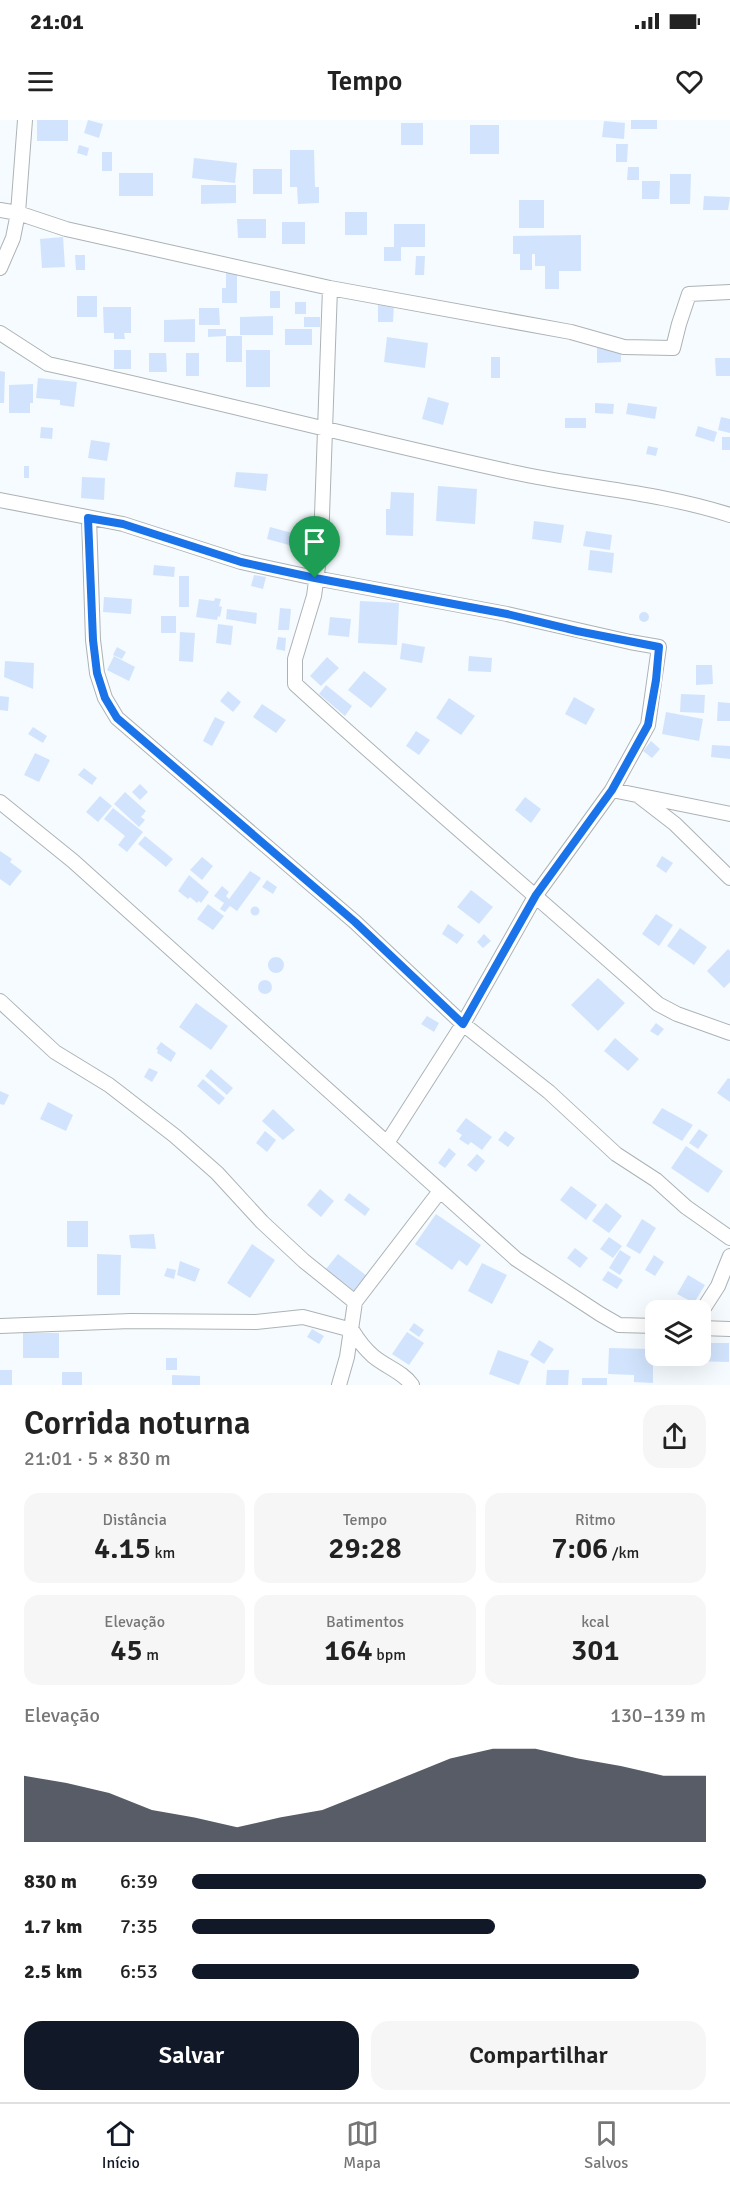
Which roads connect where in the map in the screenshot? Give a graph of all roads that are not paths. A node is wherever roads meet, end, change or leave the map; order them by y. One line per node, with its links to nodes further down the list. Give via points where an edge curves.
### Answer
1 (25, 120): 3 (street)
2 (0, 210): 3 (street)
3 (18, 213): 4 (street, via 13,238); 5 (street, via 66,229)
4 (0, 268)
5 (330, 288): 6 (street, via 571,332 624,347 660,349 673,348 689,294); 8 (street)
6 (730, 292)
7 (0, 333): 8 (street, via 48,364)
8 (325, 428): 10 (street, via 522,474 655,496); 12 (street, via 321,544)
9 (0, 500): 11 (street)
10 (730, 515)
11 (88, 518): 12 (street, via 123,524 241,562); 20 (street, via 97,673 117,718 355,922)
12 (315, 578): 13 (street, via 659,647 648,725); 18 (street, via 314,596 295,659 295,684)
13 (612, 790): 14 (street); 18 (street)
14 (638, 795): 16 (street); 17 (street, via 675,824)
15 (0, 802): 22 (street, via 73,861)
16 (730, 814)
17 (730, 878)
18 (536, 895): 20 (street); 21 (street, via 658,1004)
19 (0, 1001): 27 (street, via 55,1052 109,1085 175,1136 304,1261)
20 (463, 1024): 22 (street); 24 (street, via 549,1092 616,1154)
21 (730, 1033)
22 (387, 1143): 23 (street)
23 (440, 1191): 27 (street); 29 (street, via 516,1259 619,1325)
24 (730, 1238)
25 (730, 1257): 26 (street)
26 (709, 1300)
27 (355, 1302): 32 (street)
28 (0, 1326): 32 (street, via 256,1322 303,1317)
29 (645, 1326)
30 (711, 1328): 31 (street)
31 (730, 1329)
32 (352, 1330): 33 (street); 34 (street, via 374,1357)
33 (339, 1385)
34 (412, 1385)

